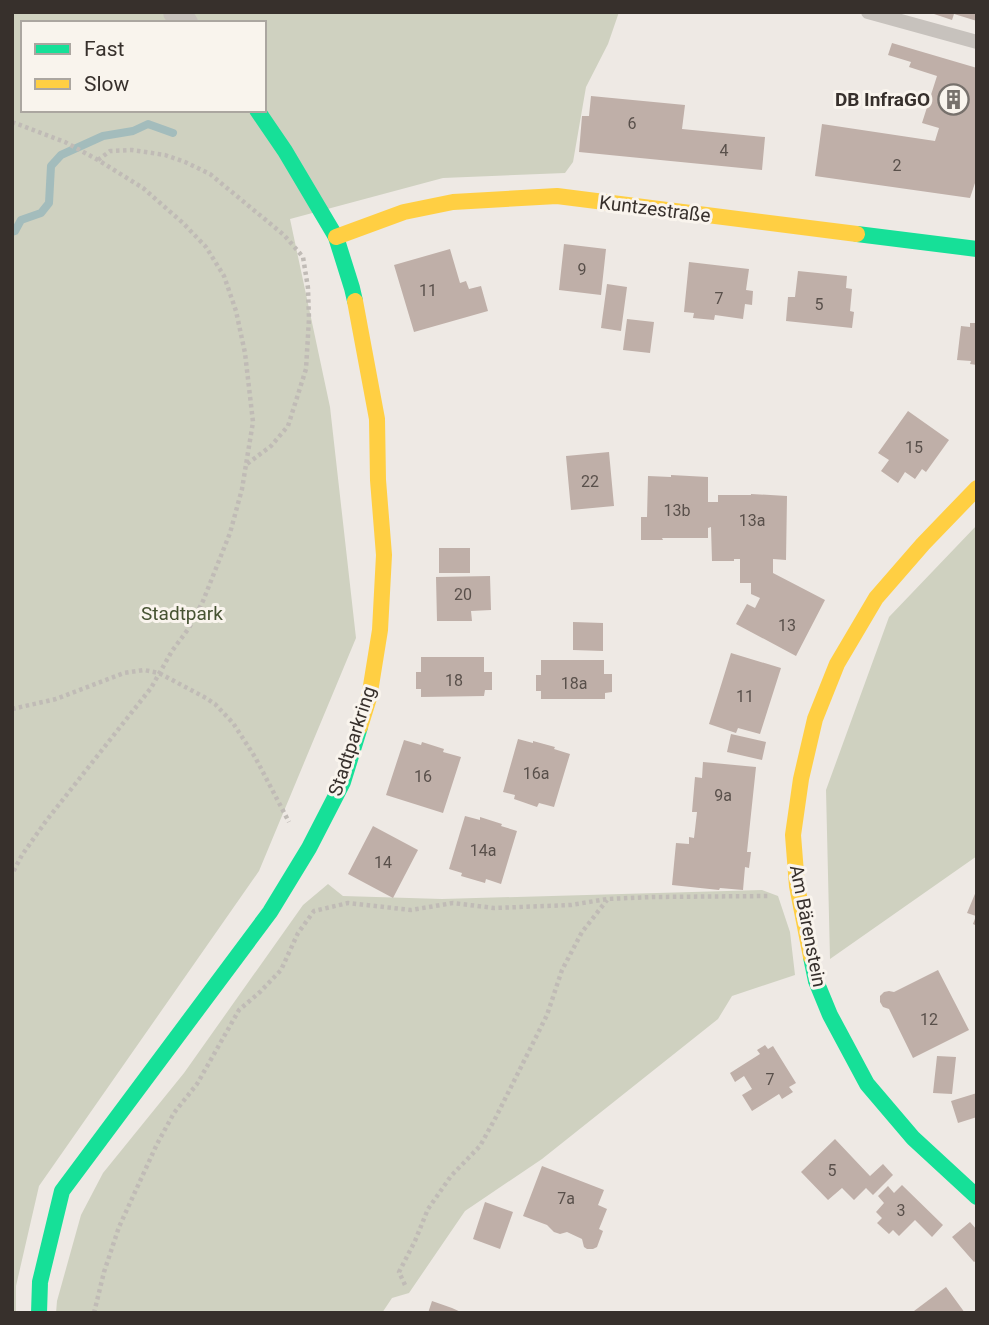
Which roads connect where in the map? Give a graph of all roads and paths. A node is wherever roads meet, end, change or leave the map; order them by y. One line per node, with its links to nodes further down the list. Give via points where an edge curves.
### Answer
1 (868, 12): 2 (lane)
2 (977, 42)
3 (258, 112): 6 (street, Stadtparkring)
4 (12, 122): 5 (path)
5 (98, 160): 8 (path, via 169,210 206,247 224,276 246,353 253,422); 8 (path, via 110,151 132,150 165,155 198,168 224,184 303,257 309,319 306,369 288,426)
6 (336, 237): 7 (street, Kuntzestraße, via 404,212 453,202 557,196); 12 (street, Stadtparkring, via 352,288 377,419 384,555 380,630 369,698 343,782)
7 (977, 249)
8 (246, 464): 10 (path, via 230,533 203,601)
9 (977, 488): 14 (street, Am Bärenstein, via 876,598 837,664 815,719 802,779 793,835)
10 (159, 673): 11 (path, via 124,673 56,699); 12 (path, via 215,704 233,723 289,823); 13 (path, via 46,821)
11 (12, 709)
12 (309, 848): 18 (street, Stadtparkring, via 270,912 62,1191 40,1282)
13 (12, 874)
14 (797, 886): 15 (path, via 785,896); 16 (street, Am Bärenstein, via 816,981 867,1084 913,1138)
15 (607, 899): 17 (path, via 562,970 547,1015 480,1146 428,1209 399,1272); 19 (path, via 494,908 453,903 411,910 348,903 313,911 281,970 239,1010 197,1084 156,1143 119,1227)
16 (977, 1197)
17 (405, 1285)
18 (39, 1313)
19 (94, 1313)

